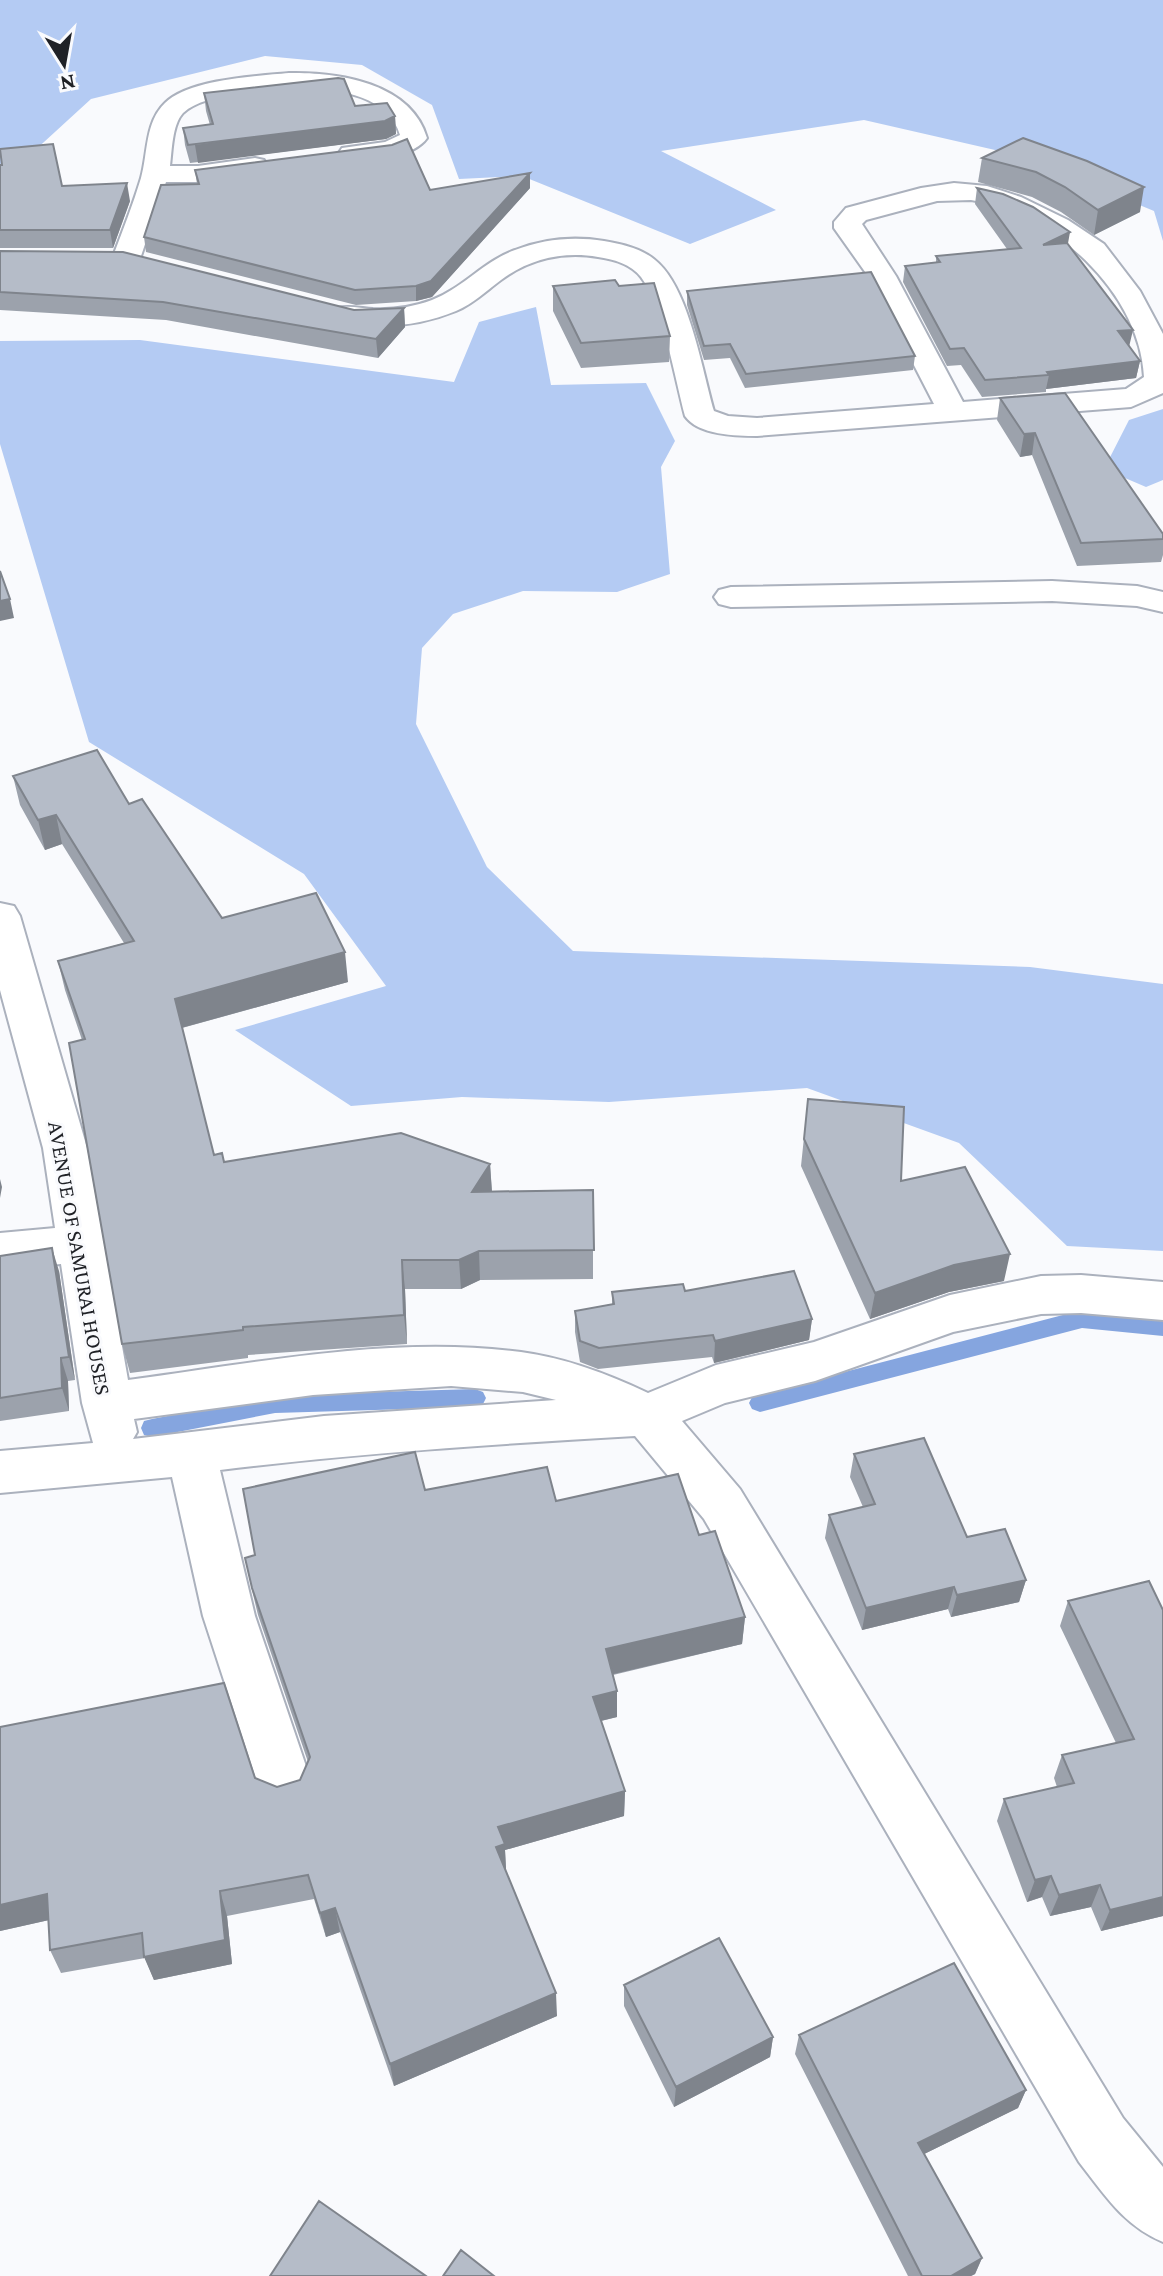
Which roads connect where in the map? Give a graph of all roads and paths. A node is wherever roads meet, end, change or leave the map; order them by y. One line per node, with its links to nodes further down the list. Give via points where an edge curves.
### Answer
1 (333, 156): 3 (street, via 393,149 414,138 413,126 390,104 323,81 225,90 200,95 171,111)
2 (273, 164): 3 (street)
3 (155, 174): 4 (street)
4 (126, 261)
5 (327, 309): 6 (street, via 356,317 417,313 459,300 519,257 539,250 595,247 632,257 653,273 700,416 713,422 757,427)
6 (953, 412): 6 (street, via 1131,398 1154,385 1160,374 1157,347 1134,302 1092,248 1002,199 967,191 856,214 848,222)
7 (731, 597): 8 (street, via 1052,591)
8 (1163, 602)
9 (0, 916): 10 (street, AVENUE OF SAMURAI HOUSES, via 65,1148)
10 (80, 1244): 11 (street); 13 (street, AVENUE OF SAMURAI HOUSES)
11 (0, 1251)
12 (1163, 1301): 14 (street, via 1041,1295 950,1314 815,1361 716,1385)
13 (106, 1403): 15 (street); 16 (street, AVENUE OF SAMURAI HOUSES)
14 (647, 1415): 15 (street, via 480,1424); 15 (street, via 591,1388 523,1372 451,1366 313,1375); 19 (street, via 722,1504 1101,2140)
15 (206, 1425): 16 (street); 18 (street, via 229,1616)
16 (119, 1462): 17 (street)
17 (0, 1472)
18 (284, 1784)
19 (1163, 2210)

